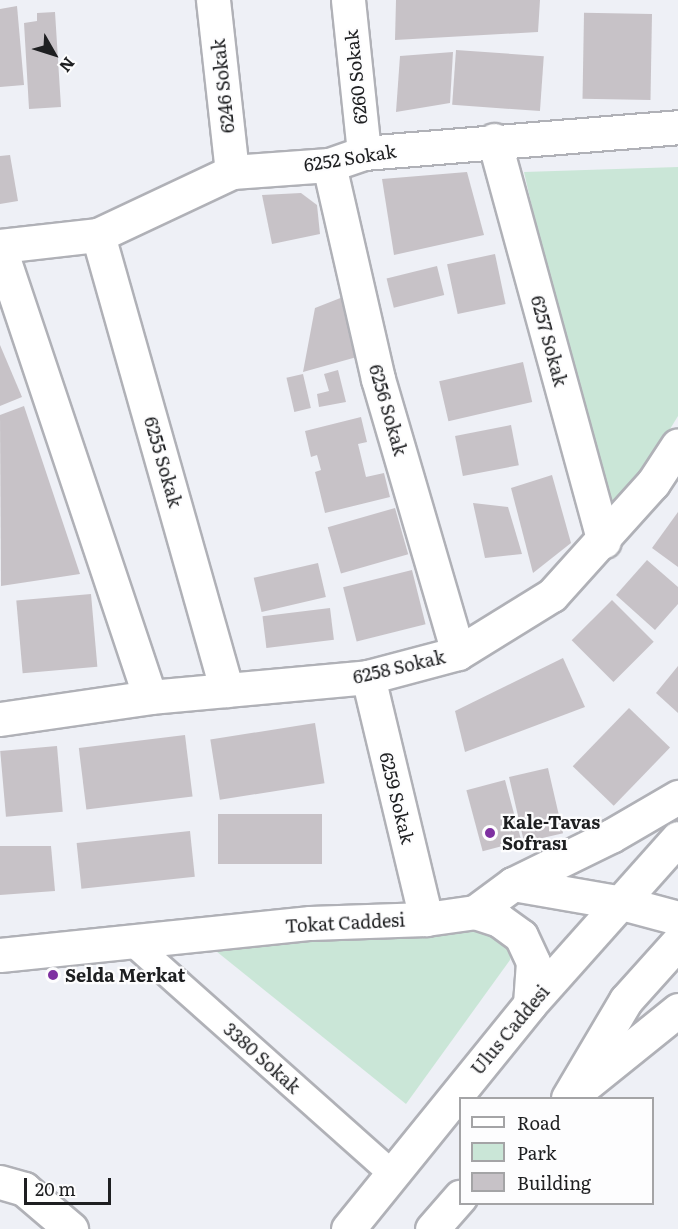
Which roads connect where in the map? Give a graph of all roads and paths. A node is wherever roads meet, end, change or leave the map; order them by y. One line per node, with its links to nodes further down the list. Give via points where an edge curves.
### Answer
1 (213, 0): 7 (street, 6246 Sokak)
2 (348, 0): 5 (street, 6260 Sokak)
3 (678, 127): 4 (street, 6252 Sokak)
4 (494, 140): 5 (street, 6252 Sokak); 11 (street, 6257 Sokak)
5 (364, 153): 6 (street, 6252 Sokak)
6 (329, 165): 7 (street, 6252 Sokak); 12 (street, 6256 Sokak, via 378,379)
7 (232, 172): 8 (street, 6252 Sokak)
8 (98, 235): 9 (street, 6252 Sokak); 14 (street, 6255 Sokak)
9 (0, 247): 15 (street)
10 (678, 445): 11 (street, 6258 Sokak, via 653,483)
11 (604, 541): 12 (street, 6258 Sokak, via 552,595)
12 (458, 653): 13 (street, 6258 Sokak)
13 (368, 677): 14 (street, 6258 Sokak); 23 (street, 6259 Sokak)
14 (227, 690): 15 (street, 6258 Sokak)
15 (150, 697): 16 (street, 6258 Sokak)
16 (0, 718)
17 (678, 797): 19 (street, Tokat Caddesi, via 611,836)
18 (678, 838): 20 (street, Ulus Caddesi)
19 (513, 884): 20 (street); 21 (street, Tokat Caddesi)
20 (622, 903): 22 (street); 27 (street, Ulus Caddesi)
21 (475, 912): 23 (street, Tokat Caddesi); 27 (street, via 499,920 521,936 533,962)
22 (678, 918)
23 (426, 919): 24 (street, Tokat Caddesi, via 310,923)
24 (132, 942): 26 (street, Tokat Caddesi); 31 (street, 3380 Sokak)
25 (678, 942): 29 (street, via 626,1000)
26 (0, 955)
27 (530, 1004): 31 (street, Ulus Caddesi)
28 (678, 1010): 30 (street)
29 (569, 1097)
30 (569, 1097)
31 (392, 1174): 35 (street, Ulus Caddesi)
32 (0, 1182): 34 (street, via 24,1189)
33 (459, 1198): 36 (street)
34 (71, 1229)
35 (348, 1229)
36 (432, 1229)

